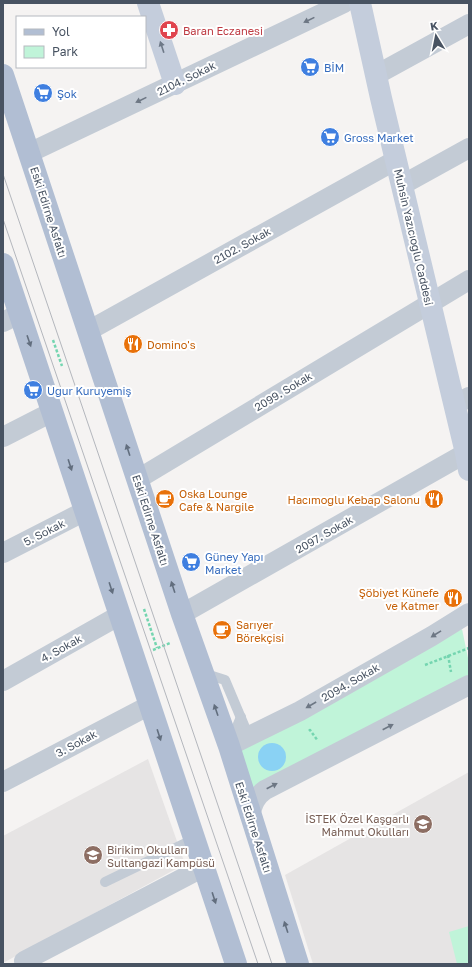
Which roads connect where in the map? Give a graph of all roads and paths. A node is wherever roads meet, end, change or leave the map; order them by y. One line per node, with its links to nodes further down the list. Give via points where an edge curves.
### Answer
1 (148, 3): 7 (main road, one-way to 1)
2 (344, 3): 7 (street, 2104. Sokak, one-way to 7)
3 (360, 3): 5 (main road, Muhsin Yazıcıoğlu Caddesi)
4 (469, 24): 5 (street)
5 (376, 75): 10 (main road, Muhsin Yazıcıoğlu Caddesi)
6 (3, 76): 9 (main road, Eski Edirne Asfaltı)
7 (175, 84): 9 (street, 2104. Sokak, one-way to 9)
8 (469, 148): 11 (street)
9 (29, 153): 16 (main road, Eski Edirne Asfaltı)
10 (396, 160): 11 (main road, Muhsin Yazıcıoğlu Caddesi); 16 (street, 2102. Sokak)
11 (402, 186): 14 (main road, Muhsin Yazıcıoğlu Caddesi)
12 (3, 264): 15 (main road)
13 (469, 280): 14 (street, 2099. Sokak)
14 (429, 302): 19 (main road, Muhsin Yazıcıoğlu Caddesi); 23 (street, 2099. Sokak)
15 (11, 318): 20 (main road, one-way to 20)
16 (88, 331): 23 (main road, Eski Edirne Asfaltı, one-way to 16)
17 (54, 343): 18 (path)
18 (62, 366)
19 (462, 401): 22 (main road, Muhsin Yazıcıoğlu Caddesi)
20 (52, 412): 21 (street); 24 (main road, one-way to 24)
21 (3, 437)
22 (468, 461): 28 (street, 2097. Sokak)
23 (138, 479): 28 (main road, Eski Edirne Asfaltı, one-way to 23)
24 (85, 511): 25 (street, 5. Sokak); 29 (main road, one-way to 29)
25 (3, 553)
26 (144, 609): 32 (path)
27 (469, 613): 31 (street, 2094. Sokak, one-way to 31)
28 (182, 614): 30 (main road, Eski Edirne Asfaltı)
29 (120, 615): 35 (main road); 37 (street, 4. Sokak)
30 (190, 635): 32 (path); 36 (main road, Eski Edirne Asfaltı)
31 (432, 636): 34 (path); 42 (street, 2094. Sokak, one-way to 42)
32 (157, 648): 35 (path)
33 (469, 648): 34 (path)
34 (448, 655): 38 (path)
35 (134, 658): 39 (main road)
36 (203, 673): 40 (lane, via 225,680); 43 (main road, Eski Edirne Asfaltı, one-way to 36)
37 (3, 681)
38 (462, 689): 44 (street, one-way to 38)
39 (150, 705): 45 (street, 3. Sokak); 47 (main road, one-way to 47)
40 (241, 717): 42 (lane); 43 (lane)
41 (303, 733): 44 (path, via 310,730)
42 (249, 737): 43 (street, 2094. Sokak)
43 (229, 746): 46 (main road, Eski Edirne Asfaltı)
44 (329, 758): 46 (street, one-way to 44, via 258,795)
45 (3, 782)
46 (250, 815): 52 (main road, Eski Edirne Asfaltı, one-way to 46)
47 (194, 840): 48 (main road); 49 (lane)
48 (204, 867): 50 (street); 51 (main road, one-way to 51)
49 (105, 882)
50 (24, 961)
51 (236, 964)
52 (298, 964)

